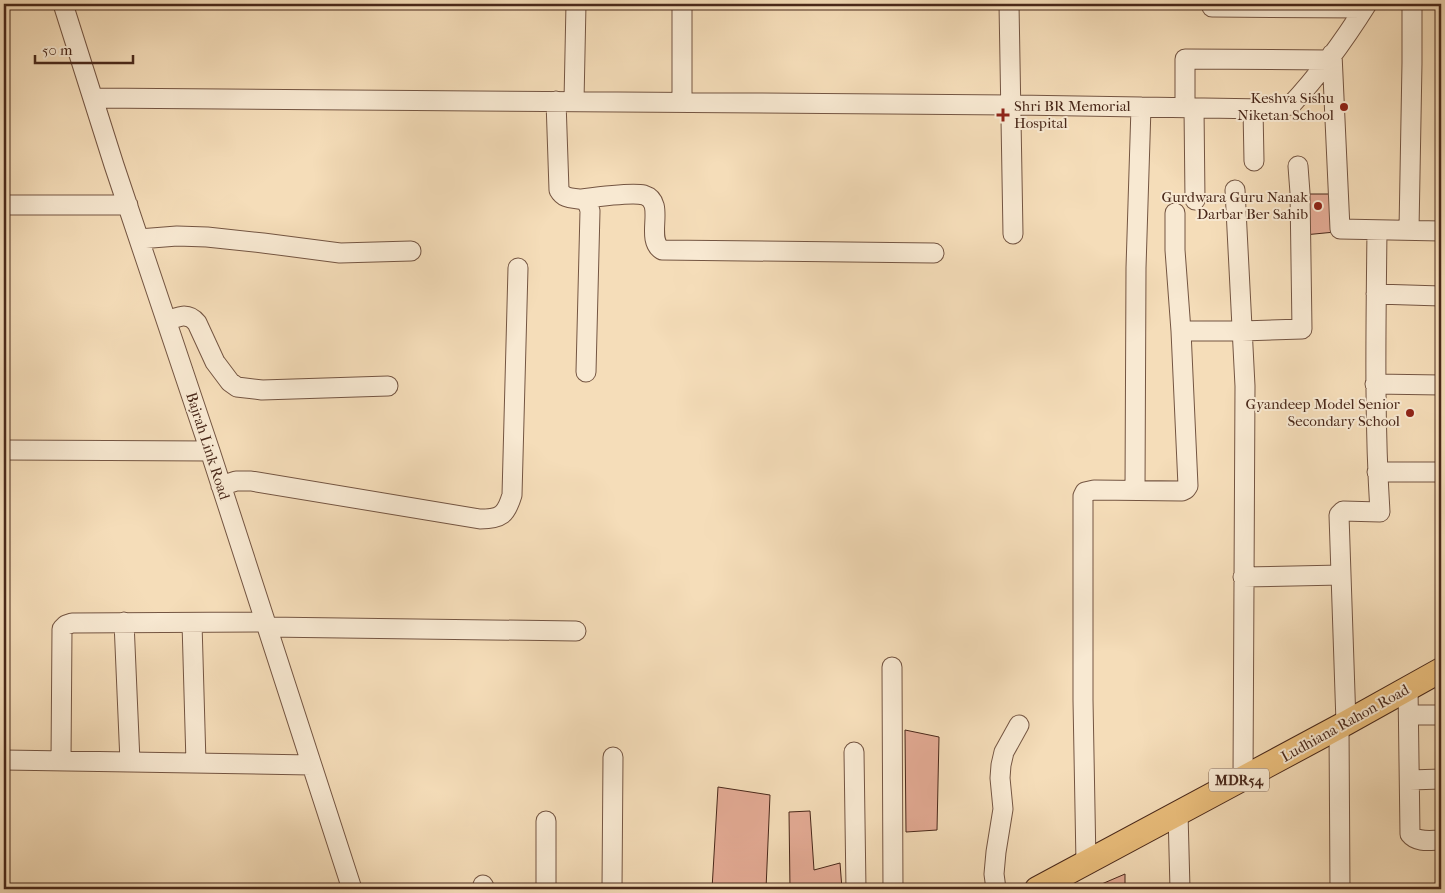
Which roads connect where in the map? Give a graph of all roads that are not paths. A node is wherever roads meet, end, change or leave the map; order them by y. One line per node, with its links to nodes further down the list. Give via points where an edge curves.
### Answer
1 (63, 4): 9 (street, Bajrah Link Road)
2 (576, 4): 10 (street)
3 (682, 4): 11 (street)
4 (1009, 4): 12 (street)
5 (1412, 4): 25 (street)
6 (1365, 6): 7 (street); 8 (street)
7 (1212, 7)
8 (1330, 57): 14 (street, via 1185,59); 15 (street, via 1292,105); 24 (street, via 1340,230)
9 (93, 98): 10 (street); 22 (street, Bajrah Link Road)
10 (565, 101): 11 (street); 19 (street, via 559,190 565,197)
11 (682, 102): 12 (street)
12 (1011, 105): 13 (street); 27 (street)
13 (1141, 107): 14 (street); 46 (street)
14 (1190, 108): 15 (street); 20 (street)
15 (1253, 108): 16 (street)
16 (1254, 161)
17 (1298, 166): 36 (street, via 1302,329)
18 (1235, 190): 36 (street)
19 (581, 199): 30 (street, via 637,194 650,198 654,208 654,238 662,250); 37 (street, via 589,205 590,217)
20 (1194, 200)
21 (4, 204): 22 (street)
22 (128, 204): 28 (street, Bajrah Link Road)
23 (1175, 212): 35 (street)
24 (1377, 230): 25 (street); 32 (street)
25 (1409, 230): 26 (street)
26 (1441, 231)
27 (1013, 234)
28 (139, 239): 29 (street, via 208,237 340,254); 34 (street, Bajrah Link Road)
29 (411, 251)
30 (934, 254)
31 (518, 268): 45 (street, via 512,495 501,516 480,519 251,481)
32 (1376, 294): 33 (street); 38 (street)
33 (1441, 296)
34 (167, 322): 40 (street, via 182,316 193,318 215,362 237,387 262,390); 42 (street, Bajrah Link Road)
35 (1181, 332): 36 (street); 46 (street, via 1188,486 1182,491)
36 (1242, 332): 48 (street, via 1245,386)
37 (586, 372)
38 (1375, 384): 39 (street); 43 (street)
39 (1441, 385)
40 (388, 386)
41 (4, 450): 42 (street)
42 (210, 451): 45 (street, Bajrah Link Road)
43 (1377, 472): 44 (street); 47 (street, via 1380,512 1340,513)
44 (1441, 472)
45 (221, 486): 51 (street, Bajrah Link Road)
46 (1135, 490): 73 (street, via 1094,490 1085,492 1083,496)
47 (1341, 575): 48 (street); 59 (street)
48 (1243, 577): 67 (street)
49 (124, 622): 50 (street); 63 (street, via 72,623 62,628); 64 (street)
50 (192, 623): 51 (street); 65 (street)
51 (266, 625): 52 (street); 66 (street, Bajrah Link Road)
52 (576, 631)
53 (892, 667): 79 (street)
54 (1441, 670): 55 (main road, Ludhiana Rahon Road / MDR54)
55 (1408, 688): 56 (street); 59 (main road, Ludhiana Rahon Road / MDR54)
56 (1409, 715): 57 (street); 69 (street)
57 (1441, 715)
58 (1019, 724): 80 (street, via 1000,766 1003,810 994,874)
59 (1343, 725): 67 (main road, Ludhiana Rahon Road / MDR54); 83 (street)
60 (854, 752): 78 (street)
61 (613, 758): 77 (street)
62 (4, 760): 63 (street)
63 (62, 761): 64 (street)
64 (130, 762): 65 (street)
65 (196, 763): 66 (street)
66 (311, 765): 75 (street, Bajrah Link Road)
67 (1242, 779): 70 (main road, Ludhiana Rahon Road / MDR54)
68 (1441, 779): 69 (street)
69 (1410, 780): 72 (street, via 1410,834 1417,840)
70 (1178, 813): 73 (main road, Ludhiana Rahon Road / MDR54); 82 (street)
71 (546, 821): 76 (street)
72 (1441, 840)
73 (1086, 862): 74 (main road, Ludhiana Rahon Road / MDR54)
74 (1061, 883): 81 (main road, Ludhiana Rahon Road / MDR54)
75 (352, 889)
76 (546, 889)
77 (612, 889)
78 (856, 889)
79 (894, 889)
80 (996, 889)
81 (1037, 889)
82 (1180, 889)
83 (1340, 889)

